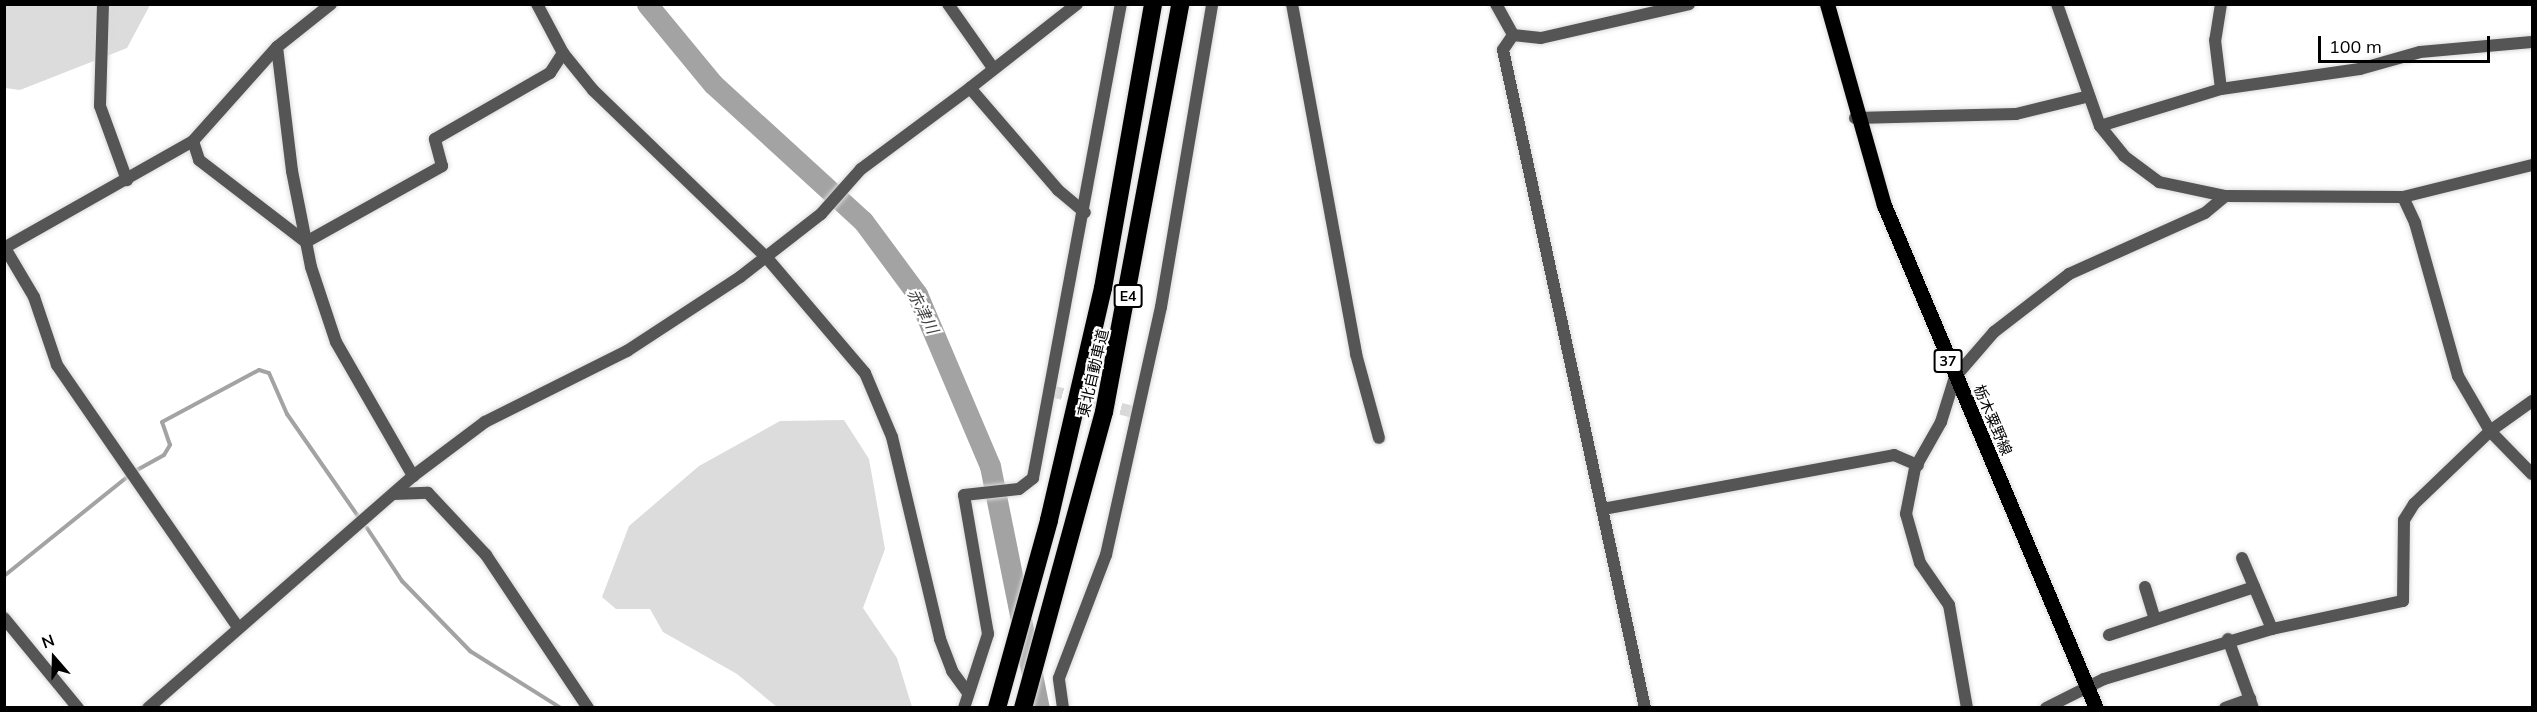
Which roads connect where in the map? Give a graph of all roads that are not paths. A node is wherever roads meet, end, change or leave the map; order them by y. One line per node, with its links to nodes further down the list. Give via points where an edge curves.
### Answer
1 (103, 4): 29 (street, via 100,106)
2 (332, 4): 19 (street)
3 (537, 4): 20 (street)
4 (948, 4): 21 (street)
5 (1077, 4): 21 (street)
6 (1121, 4): 32 (street)
7 (1153, 4): 61 (highway, 東北自動車道 / E4, via 1103,288 1049,520)
8 (1180, 4): 62 (highway, 東北自動車道 / E4, via 1130,289 1059,584)
9 (1212, 4): 63 (street, via 1161,307 1106,555 1059,678)
10 (1292, 4): 39 (street, via 1356,354)
11 (1496, 4): 17 (street)
12 (1689, 4): 16 (street)
13 (1827, 4): 25 (main road, 栃木粟野線 / 37)
14 (2058, 4): 24 (street)
15 (2221, 4): 23 (street, via 2215,40)
16 (1673, 7): 17 (street, via 1541,39)
17 (1513, 35): 44 (street, via 1503,50)
18 (2532, 42): 23 (street, via 2420,52 2360,69)
19 (277, 46): 27 (street); 33 (street)
20 (563, 53): 33 (street, via 550,73 435,139 442,166); 35 (street, via 593,90)
21 (993, 68): 22 (street)
22 (970, 88): 32 (street, via 1058,190); 35 (street, via 858,172 826,209)
23 (2221, 89): 26 (street)
24 (2086, 97): 25 (street, via 2016,114); 26 (street)
25 (1856, 118): 36 (main road, 栃木粟野線 / 37, via 1884,205)
26 (2100, 126): 30 (street, via 2124,156 2159,182)
27 (193, 141): 29 (street); 33 (street, via 199,160)
28 (2532, 165): 31 (street)
29 (127, 180): 34 (street)
30 (2225, 196): 31 (street); 36 (street, via 2205,213 2069,274 1994,332)
31 (2403, 197): 38 (street, via 2415,223 2458,376)
32 (1085, 213): 55 (street, via 1033,478 1019,489 964,495 988,634)
33 (306, 242): 42 (street, via 336,342)
34 (5, 248): 50 (street, via 34,297 57,365)
35 (767, 258): 42 (street, via 627,351 485,422); 55 (street, via 843,345 879,401 921,544 940,639 951,671)
36 (1955, 377): 40 (street, via 1941,422); 54 (main road, 栃木粟野線 / 37)
37 (2532, 400): 38 (street)
38 (2490, 431): 41 (street); 51 (street, via 2404,520 2403,601)
39 (1379, 438)
40 (1918, 465): 44 (street, via 1894,455); 65 (street, via 1908,492 1908,526 1920,563 1949,605)
41 (2532, 474)
42 (413, 476): 43 (street)
43 (393, 494): 50 (street); 59 (street, via 428,493 486,555)
44 (1603, 509): 64 (street)
45 (2242, 558): 47 (street)
46 (2145, 587): 49 (street)
47 (2254, 587): 49 (street); 51 (street)
48 (4, 618): 57 (street)
49 (2155, 620): 52 (street)
50 (237, 626): 58 (street)
51 (2272, 629): 53 (street)
52 (2109, 635)
53 (2228, 639): 54 (street); 56 (street)
54 (2088, 688): 66 (street); 67 (main road, 栃木粟野線 / 37)
55 (969, 693): 60 (street)
56 (2252, 703): 68 (street)
57 (78, 708)
58 (148, 708)
59 (588, 708)
60 (964, 708)
61 (997, 708)
62 (1023, 708)
63 (1063, 708)
64 (1645, 708)
65 (1967, 708)
66 (2046, 708)
67 (2096, 708)
68 (2225, 708)

